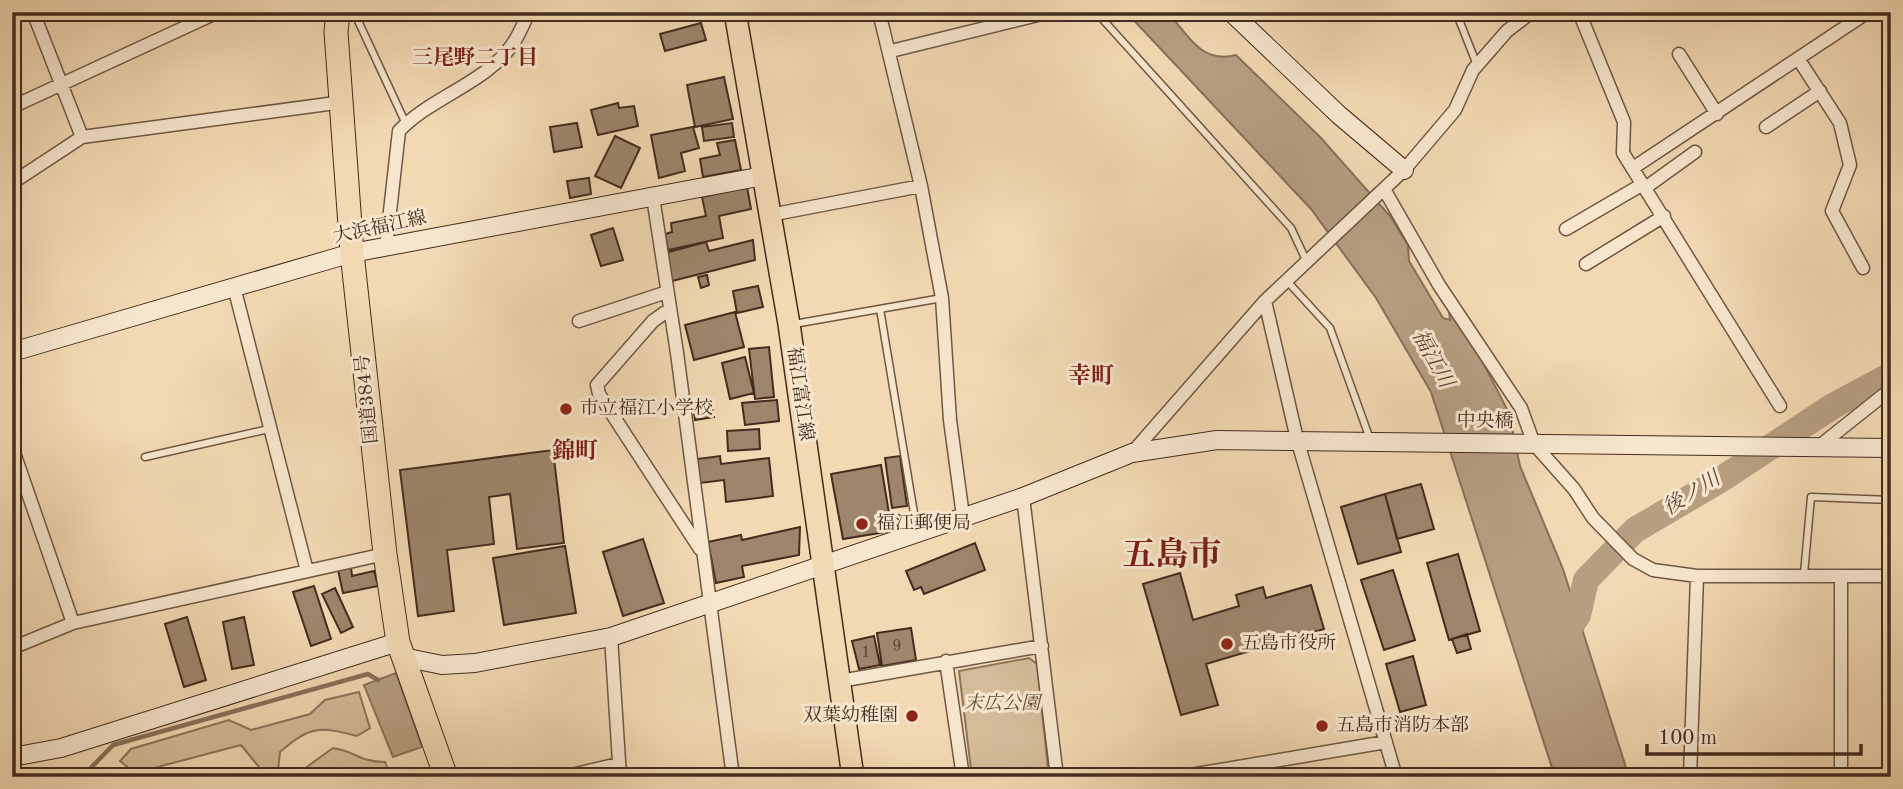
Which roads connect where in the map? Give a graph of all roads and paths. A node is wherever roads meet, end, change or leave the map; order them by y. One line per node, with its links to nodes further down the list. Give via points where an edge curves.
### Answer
1 (33, 12): 19 (street)
2 (218, 12): 19 (street)
3 (338, 12): 21 (highway, 国道384号)
4 (354, 12): 24 (lane)
5 (528, 12): 24 (street, via 513,43 482,73)
6 (734, 12): 30 (main road, 福江富江線)
7 (879, 12): 15 (street)
8 (1050, 12): 15 (street)
9 (1096, 12): 41 (lane, via 1291,228)
10 (1231, 12): 29 (street)
11 (1456, 12): 18 (lane)
12 (1532, 12): 18 (street, via 1507,31)
13 (1579, 12): 28 (street, via 1624,122 1623,153)
14 (1868, 12): 17 (street)
15 (891, 51): 32 (street)
16 (1679, 54): 23 (street)
17 (1799, 60): 20 (street); 23 (street)
18 (1477, 65): 29 (street, via 1455,110)
19 (61, 86): 22 (street); 26 (street)
20 (1820, 91): 25 (street); 43 (street, via 1840,123 1850,165 1832,211)
21 (343, 102): 26 (street); 40 (highway, 国道384号)
22 (12, 107)
23 (1717, 114): 28 (street)
24 (406, 124): 39 (street, via 395,145)
25 (1766, 127)
26 (82, 137): 31 (street)
27 (1695, 152): 33 (street)
28 (1633, 168): 33 (street)
29 (1404, 170): 34 (street)
30 (763, 176): 35 (street, 大浜福江線); 36 (main road, 福江富江線)
31 (12, 183)
32 (921, 186): 36 (street); 47 (street)
33 (1644, 186): 37 (street); 38 (street)
34 (1384, 189): 41 (street); 59 (street, via 1439,285 1521,408)
35 (653, 197): 39 (street, 大浜福江線); 46 (street)
36 (769, 215): 52 (main road, 福江富江線)
37 (1664, 216): 42 (street); 55 (street)
38 (1566, 229)
39 (386, 247): 40 (street, 大浜福江線)
40 (352, 253): 45 (street, 大浜福江線); 70 (highway, 国道384号)
41 (1310, 255): 44 (street)
42 (1586, 264)
43 (1863, 268)
44 (1285, 280): 48 (street); 58 (lane, via 1330,328)
45 (234, 287): 53 (street, 大浜福江線); 56 (street)
46 (667, 292): 49 (street); 51 (street)
47 (942, 298): 50 (lane); 67 (street, via 950,420)
48 (1265, 301): 57 (street); 63 (street)
49 (670, 309): 69 (street); 69 (street, via 653,321 597,385)
50 (880, 309): 52 (lane); 68 (lane)
51 (579, 321)
52 (789, 324): 71 (main road, 福江富江線)
53 (12, 352)
54 (1891, 389): 61 (street)
55 (1780, 406)
56 (272, 428): 64 (lane); 72 (street)
57 (1297, 439): 58 (street, 中央橋); 63 (street, 中央橋, via 1217,440); 85 (street)
58 (1371, 441): 59 (street, 中央橋)
59 (1534, 444): 61 (street, 中央橋); 74 (street, via 1593,518 1633,559 1653,570)
60 (12, 447): 78 (street)
61 (1817, 448): 62 (street, 中央橋)
62 (1891, 448)
63 (1132, 453): 65 (street, 中央橋)
64 (145, 457)
65 (1023, 497): 67 (street, 中央橋); 80 (street)
66 (1891, 499): 73 (lane, via 1811,497)
67 (963, 516): 68 (street, 中央橋)
68 (918, 531): 71 (street, 中央橋)
69 (702, 552): 77 (street)
70 (385, 554): 72 (street); 82 (highway, 国道384号)
71 (823, 566): 77 (street, 中央橋); 84 (main road, 福江富江線)
72 (307, 571): 78 (street)
73 (1804, 574): 74 (street); 75 (street)
74 (1697, 576): 98 (street)
75 (1841, 576): 76 (street); 99 (street)
76 (1891, 576)
77 (709, 606): 79 (street, 中央橋); 91 (street)
78 (73, 623): 81 (street)
79 (611, 637): 82 (street, 中央橋, via 475,663 442,665); 88 (street)
80 (1042, 646): 83 (street); 94 (street)
81 (12, 648)
82 (401, 650): 86 (street, via 61,748); 89 (highway, 国道384号)
83 (946, 661): 84 (street); 93 (street)
84 (840, 681): 92 (main road, 福江富江線)
85 (1386, 743): 87 (street); 97 (street)
86 (12, 757)
87 (1268, 762): 95 (street); 96 (street)
88 (619, 770): 90 (street)
89 (446, 777)
90 (563, 777)
91 (733, 777)
92 (853, 777)
93 (963, 777)
94 (1057, 777)
95 (1178, 777)
96 (1271, 777)
97 (1396, 777)
98 (1690, 777)
99 (1841, 777)

